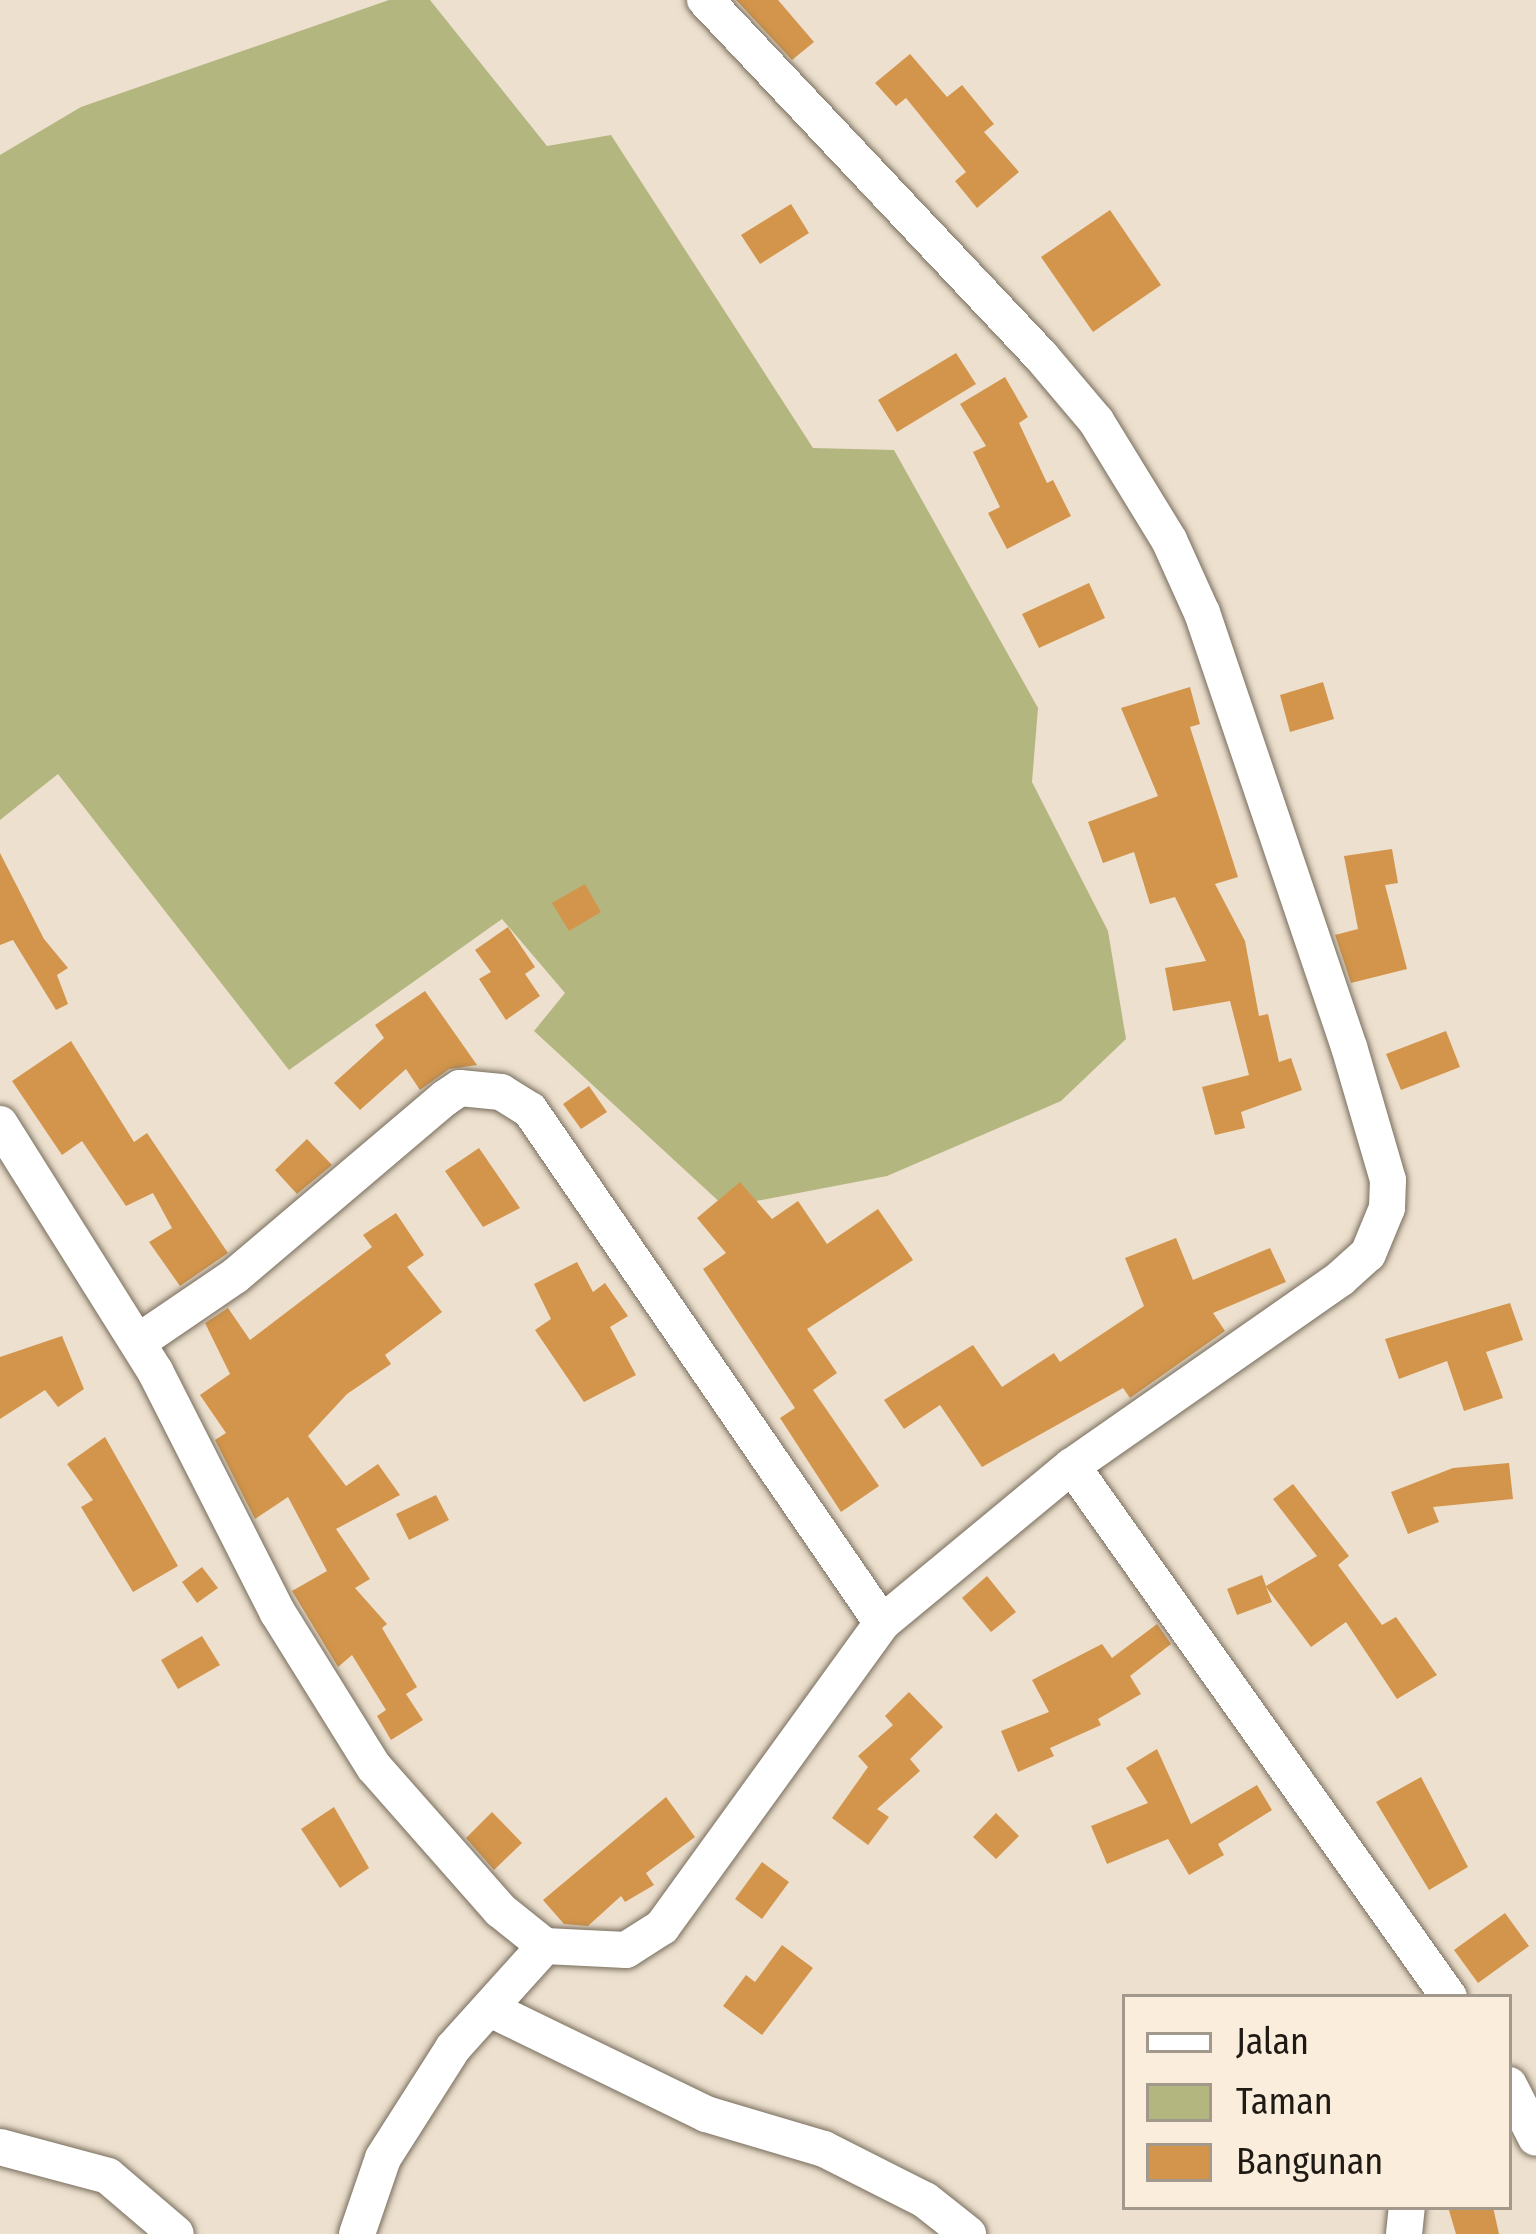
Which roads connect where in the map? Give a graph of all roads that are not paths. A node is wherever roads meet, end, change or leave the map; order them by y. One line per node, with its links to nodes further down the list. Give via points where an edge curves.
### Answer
1 (705, 0): 4 (street, via 1014,324 1096,421 1161,526 1202,613 1388,1180 1382,1231 1354,1266)
2 (0, 1124): 3 (street)
3 (138, 1342): 5 (street, via 235,1276 445,1098 460,1088 501,1092 530,1110); 6 (street, via 278,1613 374,1767 500,1910)
4 (1072, 1466): 5 (street); 7 (street)
5 (882, 1623): 6 (street, via 679,1912 626,1950)
6 (545, 1946): 8 (street)
7 (1447, 1994)
8 (490, 2009): 11 (street, via 453,2048 383,2158); 12 (street, via 694,2109 824,2149 926,2200)
9 (0, 2147): 10 (street, via 109,2176)
10 (176, 2234)
11 (357, 2234)
12 (968, 2234)

